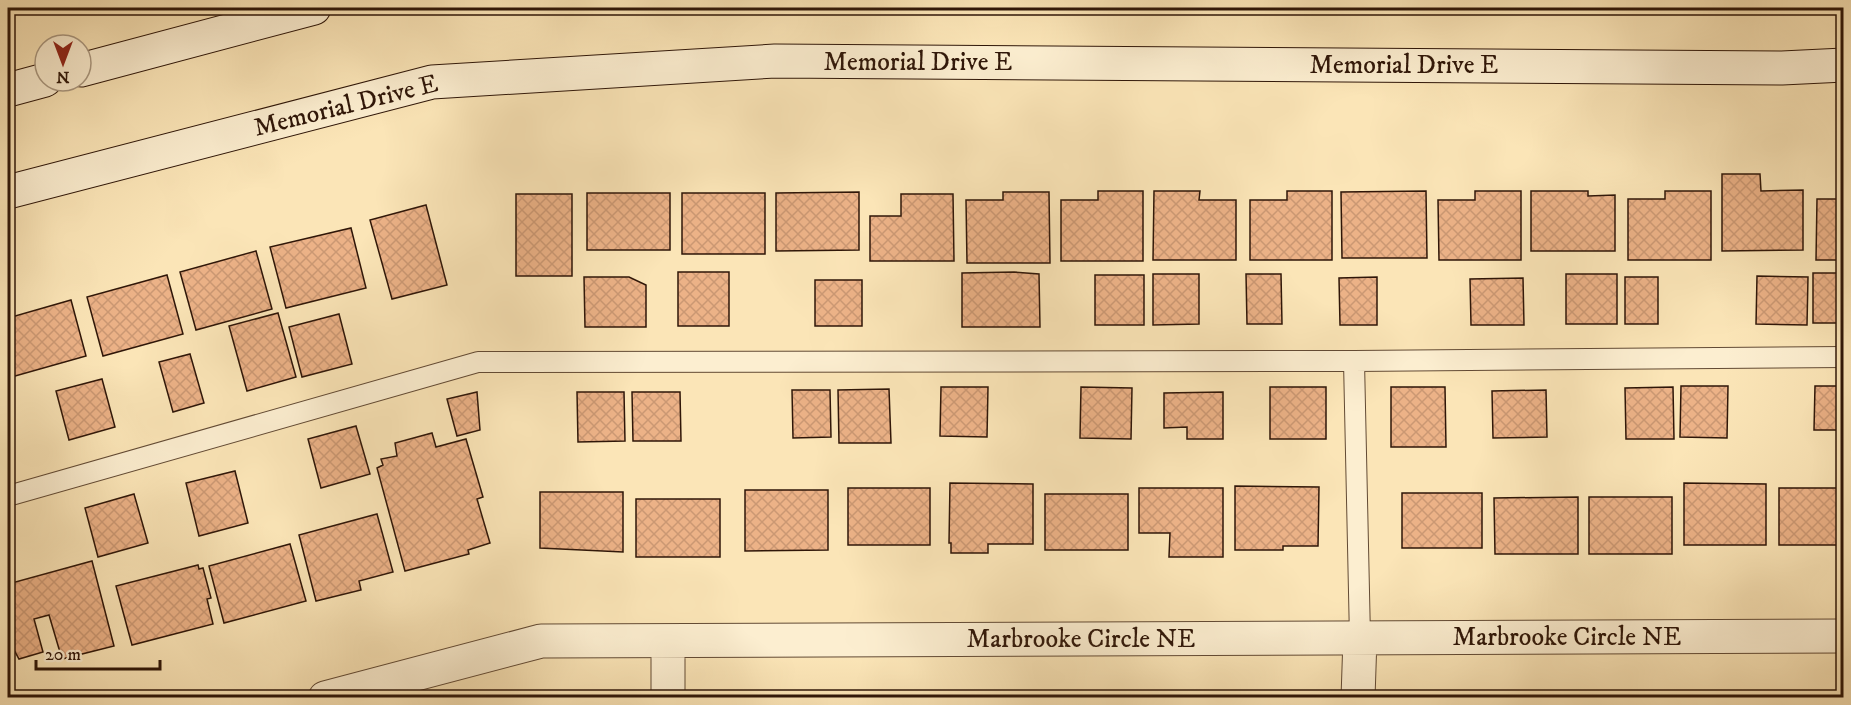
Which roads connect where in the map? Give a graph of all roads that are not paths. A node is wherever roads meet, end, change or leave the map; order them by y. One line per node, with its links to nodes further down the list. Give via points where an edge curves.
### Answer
1 (314, 8): 3 (main road)
2 (1844, 64): 6 (main road, Memorial Drive E, via 1782,68 775,61 432,82)
3 (93, 67)
4 (33, 83): 5 (main road)
5 (8, 90)
6 (8, 192)
7 (1844, 357): 8 (lane)
8 (1354, 361): 9 (lane, via 478,362); 11 (lane)
9 (8, 495)
10 (1844, 636): 11 (main road, Marbrooke Circle NE)
11 (1360, 638): 12 (main road, Marbrooke Circle NE); 15 (main road)
12 (668, 641): 13 (main road, Marbrooke Circle NE, via 541,641); 14 (main road)
13 (325, 698)
14 (668, 698)
15 (1358, 698)

